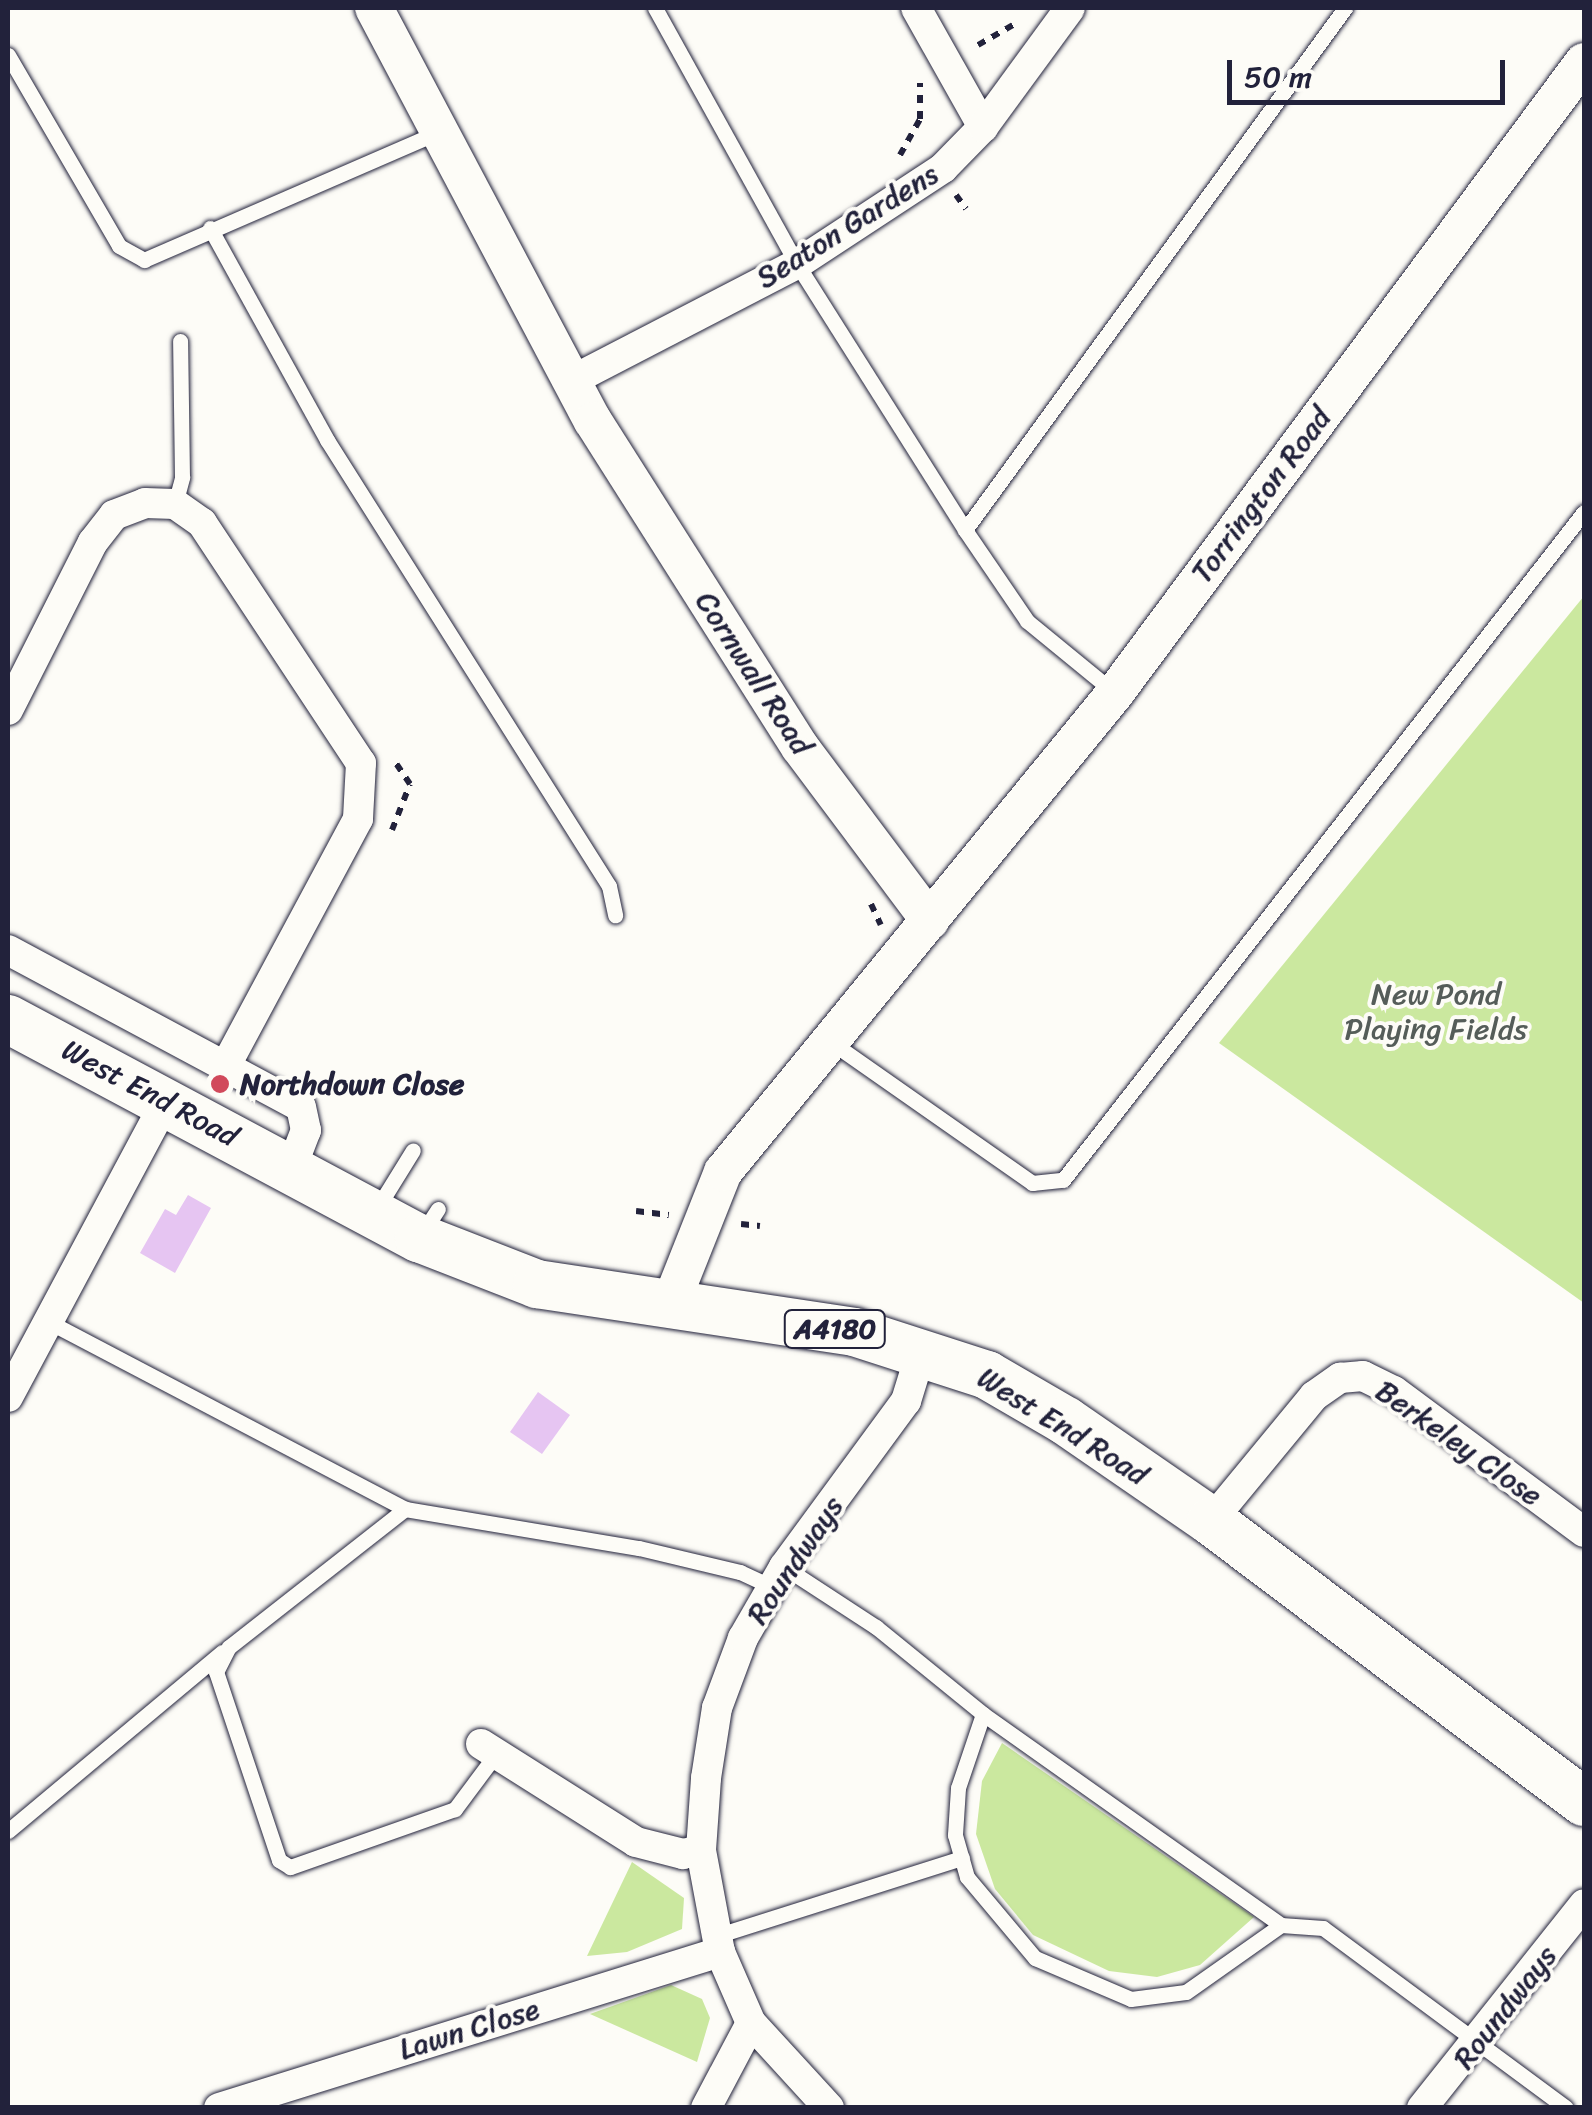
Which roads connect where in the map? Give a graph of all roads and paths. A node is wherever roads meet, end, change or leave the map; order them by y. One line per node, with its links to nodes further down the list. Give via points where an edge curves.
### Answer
1 (374, 8): 12 (street, Cornwall Road)
2 (655, 8): 15 (lane)
3 (916, 8): 11 (street)
4 (1070, 8): 11 (street, Seaton Gardens)
5 (1345, 8): 20 (lane)
6 (1018, 17): 7 (path)
7 (978, 45)
8 (8, 54): 14 (lane, via 119,246 144,260)
9 (1584, 62): 21 (street, Torrington Road)
10 (920, 75): 13 (path, via 920,119)
11 (982, 128): 15 (street, Seaton Gardens, via 943,168)
12 (438, 132): 14 (lane); 17 (street, Cornwall Road)
13 (894, 166)
14 (210, 228): 25 (lane, via 327,440 608,886)
15 (796, 264): 17 (street, Seaton Gardens); 20 (lane)
16 (180, 341): 18 (lane, via 182,476)
17 (571, 380): 26 (street, Cornwall Road, via 800,747)
18 (175, 504): 22 (street, via 145,503 114,514 92,542); 30 (street, via 202,522 362,763 365,786 358,819)
19 (1584, 512): 29 (lane, via 1063,1180 1032,1183)
20 (965, 530): 21 (lane, via 1027,621)
21 (1115, 693): 26 (street, Torrington Road)
22 (8, 710)
23 (389, 752): 24 (path, via 410,784)
24 (390, 834)
25 (615, 916)
26 (930, 920): 29 (street)
27 (8, 950): 30 (street, West End Road)
28 (8, 1019): 31 (main road, West End Road / A4180)
29 (831, 1042): 35 (street, via 724,1172)
30 (226, 1065): 33 (street, West End Road, via 301,1108 306,1130)
31 (165, 1102): 33 (main road, West End Road / A4180); 36 (street)
32 (413, 1150): 34 (lane)
33 (292, 1168): 34 (main road, West End Road / A4180)
34 (374, 1213): 35 (main road, West End Road / A4180, via 429,1223 537,1284)
35 (672, 1300): 37 (main road, West End Road / A4180)
36 (51, 1323): 38 (street); 39 (lane)
37 (922, 1349): 40 (main road, West End Road / A4180, via 987,1375 1066,1420); 42 (street, Roundways, via 906,1401)
38 (8, 1397)
39 (406, 1509): 42 (lane); 43 (lane)
40 (1211, 1520): 41 (street, Berkeley Close, via 1314,1396 1340,1378 1363,1376 1394,1391); 46 (main road, West End Road / A4180)
41 (1584, 1532)
42 (779, 1577): 44 (lane, via 876,1627); 48 (street, Roundways, via 743,1638 717,1708)
43 (229, 1647): 45 (lane, via 216,1672 279,1860 290,1867 456,1809); 47 (lane)
44 (982, 1714): 49 (lane, via 958,1788 955,1835); 51 (lane)
45 (488, 1749): 48 (street, via 636,1842 683,1854)
46 (1584, 1802)
47 (8, 1831)
48 (701, 1850): 52 (street, Roundways)
49 (962, 1858): 51 (lane, via 998,1921 1035,1958 1083,1984 1131,1999 1186,1992); 52 (lane)
50 (1584, 1904): 54 (street, Roundways)
51 (1281, 1925): 54 (lane, via 1323,1928)
52 (718, 1944): 53 (street, Roundways); 55 (street, Lawn Close)
53 (751, 2023): 56 (street); 57 (street, Roundways)
54 (1478, 2044): 58 (street, Roundways); 59 (lane)
55 (219, 2108)
56 (706, 2108)
57 (829, 2108)
58 (1422, 2108)
59 (1566, 2108)

